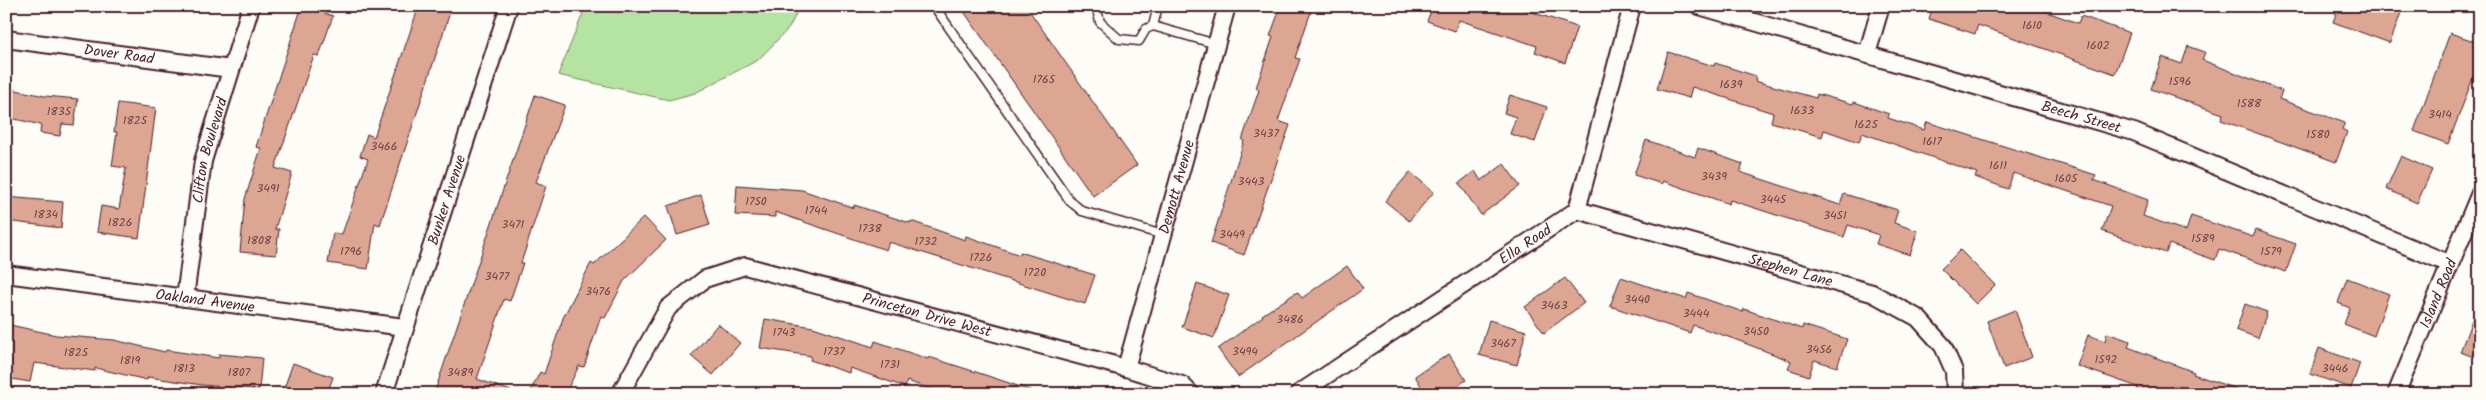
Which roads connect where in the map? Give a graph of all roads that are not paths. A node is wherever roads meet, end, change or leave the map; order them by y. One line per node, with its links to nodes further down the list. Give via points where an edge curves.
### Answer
1 (251, 6): 14 (street, Clifton Boulevard)
2 (509, 6): 21 (street, Bunker Avenue)
3 (934, 6): 17 (lane, via 1070,201 1082,211)
4 (1096, 6): 10 (lane, via 1100,22 1119,39 1139,41)
5 (1158, 6): 10 (lane)
6 (1227, 6): 12 (street, Demott Avenue)
7 (1632, 6): 16 (street)
8 (1699, 6): 13 (street, Beech Street)
9 (1881, 6): 13 (street)
10 (1153, 26): 12 (lane)
11 (6, 39): 14 (street, Dover Road)
12 (1216, 44): 17 (street, Demott Avenue)
13 (1867, 54): 18 (street, Beech Street, via 2134,132)
14 (232, 69): 20 (street, Clifton Boulevard, via 203,161)
15 (2480, 193): 18 (street, Island Road)
16 (1577, 210): 26 (street, Ella Road); 27 (street, Stephen Lane, via 1872,293 1918,318 1943,346 1954,371)
17 (1163, 235): 22 (street, Demott Avenue)
18 (2450, 264): 28 (street, Island Road)
19 (6, 274): 20 (street, Oakland Avenue)
20 (185, 298): 21 (street, Oakland Avenue)
21 (404, 327): 23 (street, Bunker Avenue)
22 (1126, 368): 24 (street, Princeton Drive West, via 745,266 705,279 668,308); 25 (street, Princeton Drive West, via 1182,385)
23 (384, 394)
24 (620, 394)
25 (1191, 394)
26 (1298, 394)
27 (1955, 394)
28 (2396, 394)

